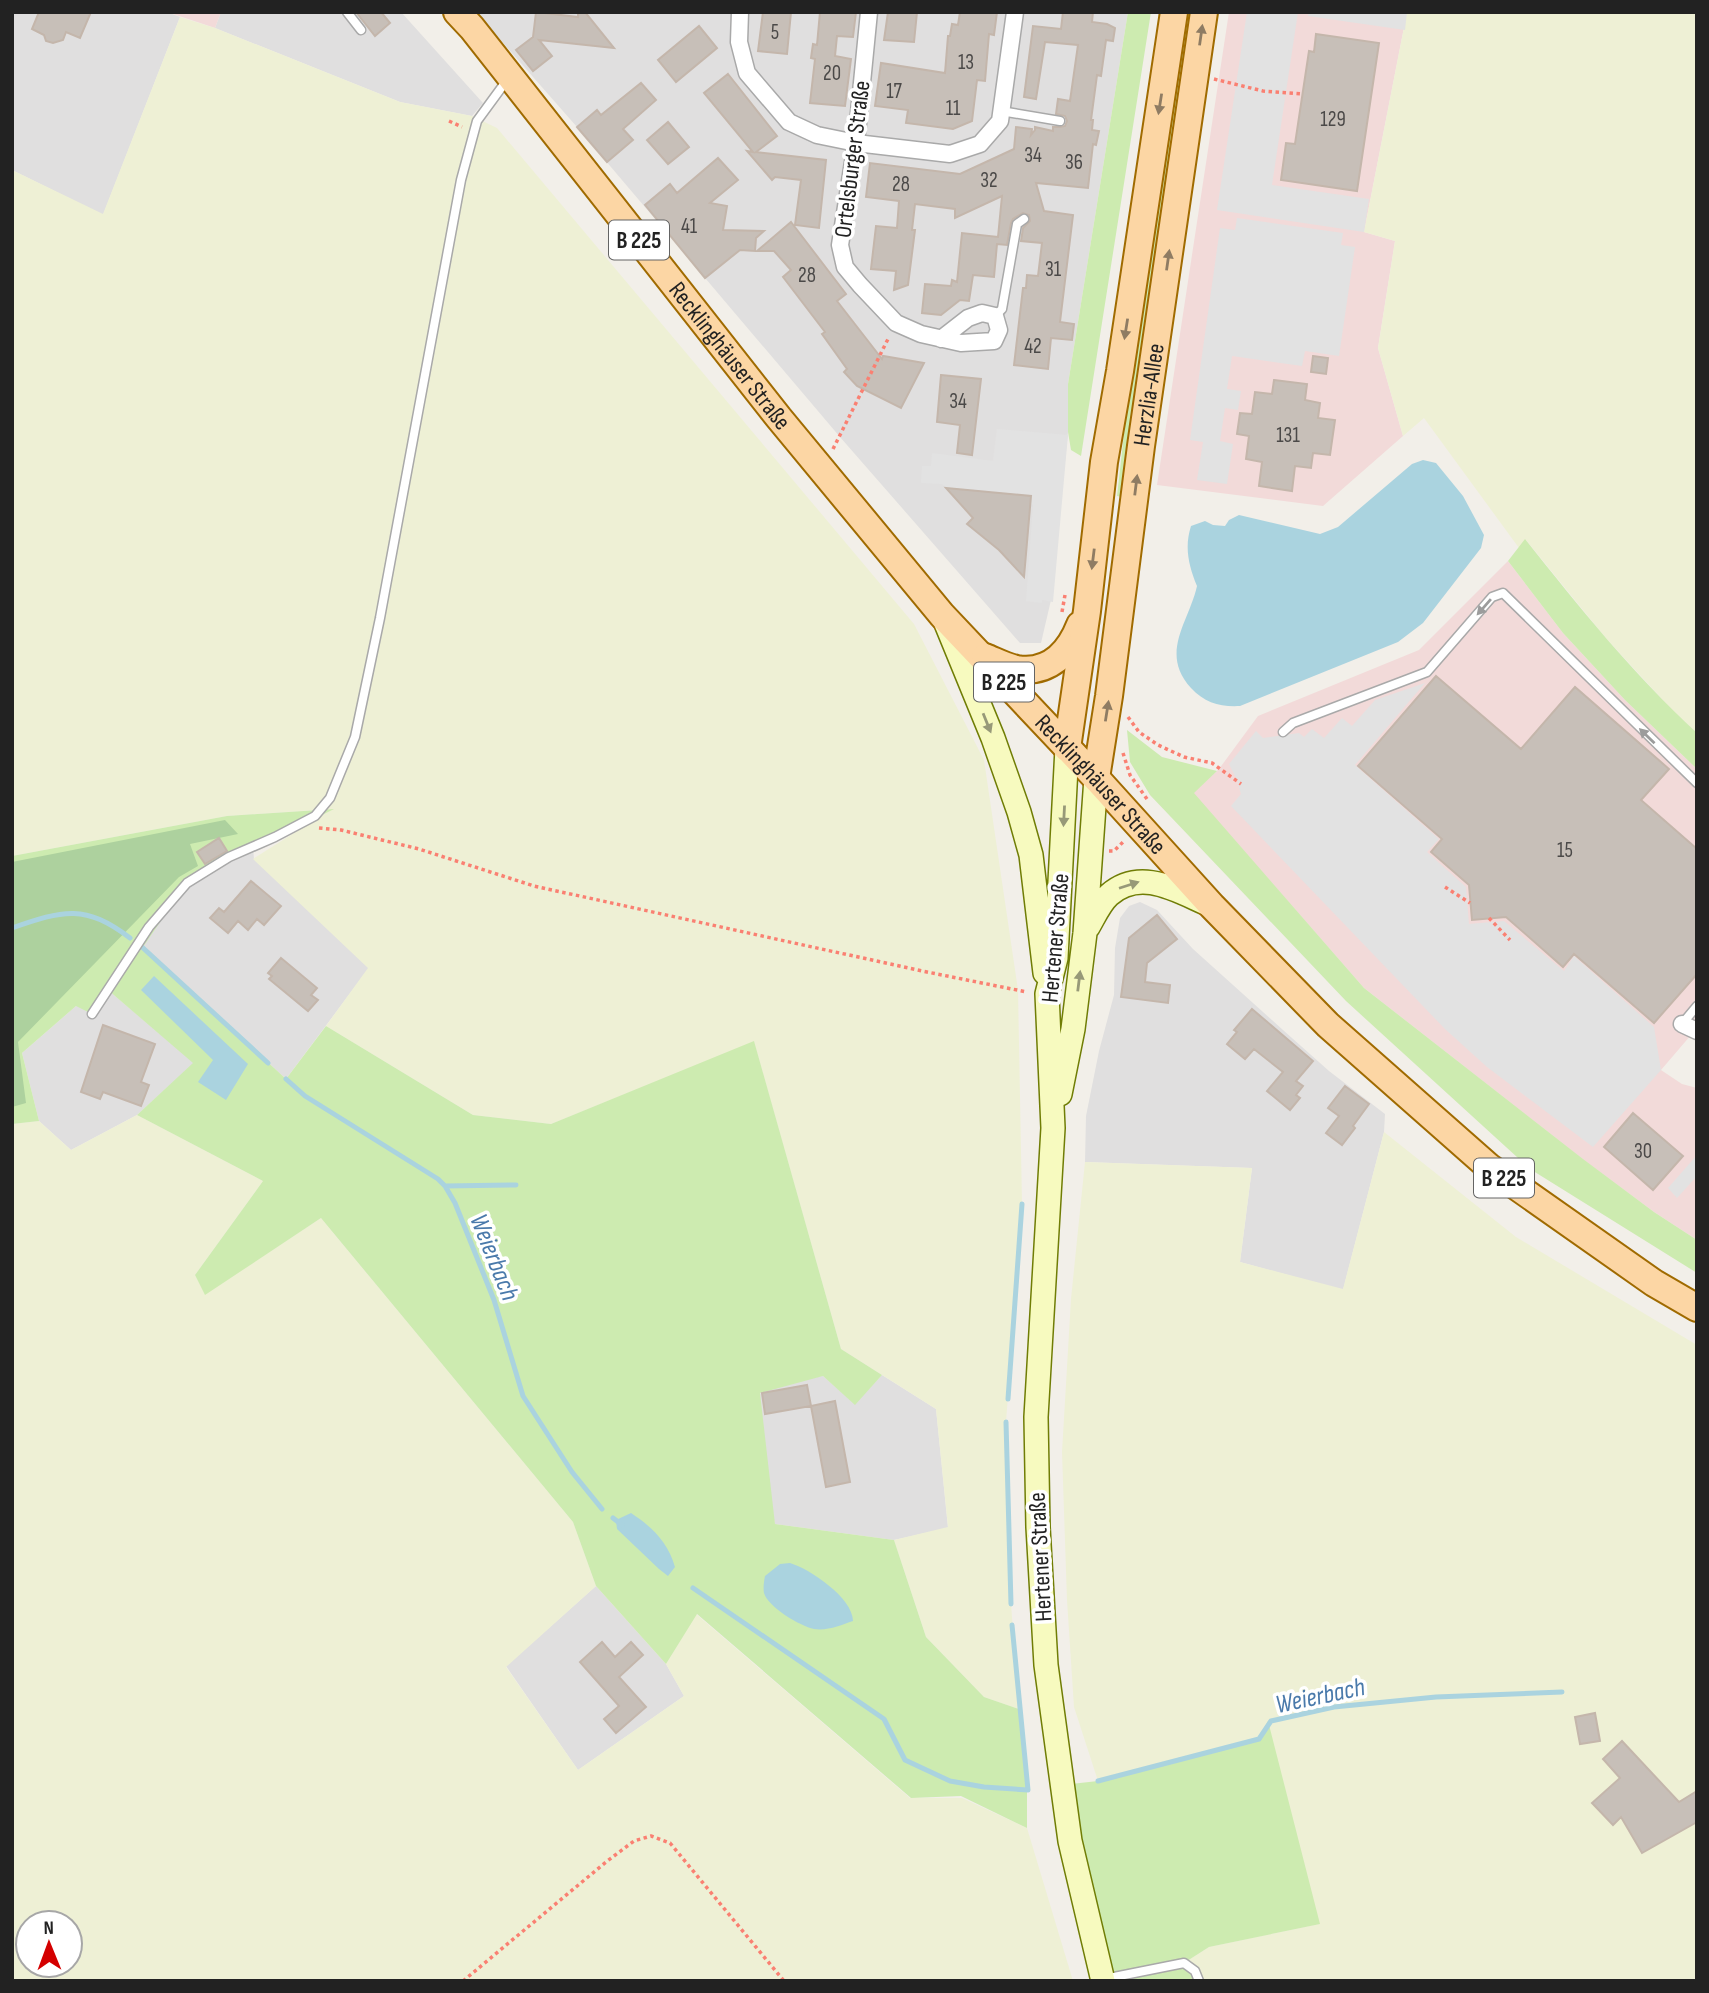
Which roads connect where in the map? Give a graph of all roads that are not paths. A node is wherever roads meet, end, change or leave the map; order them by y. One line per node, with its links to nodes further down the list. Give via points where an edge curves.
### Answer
1 (347, 12): 8 (lane)
2 (457, 12): 9 (main road, Recklinghäuser Straße / B 225)
3 (740, 12): 12 (street, via 739,42 747,73 789,122 817,135)
4 (869, 12): 12 (street, Ortelsburger Straße)
5 (1015, 12): 10 (street)
6 (1174, 12): 16 (main road, Herzlia-Allee, one-way to 16, via 1104,462)
7 (1204, 12): 21 (main road, Herzlia-Allee, one-way to 7)
8 (361, 30)
9 (509, 77): 17 (main road, Recklinghäuser Straße / B 225); 27 (lane, via 477,121 461,180 355,737 330,798 315,816 187,883 149,926)
10 (1001, 111): 11 (lane); 12 (street, via 1000,121 980,144 950,154)
11 (1060, 121)
12 (856, 143): 15 (street, Ortelsburger Straße, via 840,245 845,267 896,323)
13 (1024, 219): 14 (lane, via 1017,224 1002,309)
14 (995, 316): 15 (street, via 982,313 968,318); 15 (street, Ortelsburger Straße, via 999,330 994,341)
15 (941, 339)
16 (1087, 611): 18 (main road, via 1064,654 1040,669 1017,669); 20 (main road, Herzlia-Allee)
17 (942, 615): 18 (main road, Recklinghäuser Straße / B 225); 25 (main road, one-way to 25, via 993,738 1031,855)
18 (979, 656): 20 (main road, Recklinghäuser Straße / B 225)
19 (1283, 732): 22 (lane, one-way to 19, via 1503,593 1492,597 1427,672 1293,723)
20 (1068, 748): 21 (main road, Recklinghäuser Straße / B 225); 25 (main road, Hertener Straße, one-way to 25, via 1056,958)
21 (1096, 778): 23 (main road, Recklinghäuser Straße / B 225); 24 (main road, Hertener Straße)
22 (1697, 783)
23 (1212, 906): 24 (main road, one-way to 23, via 1107,896 1126,883 1148,880); 30 (main road, Recklinghäuser Straße / B 225, via 1328,1026 1489,1167)
24 (1085, 933): 29 (main road, Hertener Straße, one-way to 24, via 1073,1029)
25 (1047, 994): 29 (main road, Hertener Straße)
26 (1697, 1006): 28 (lane)
27 (92, 1014)
28 (1689, 1028)
29 (1053, 1128): 31 (main road, Hertener Straße, via 1035,1417 1043,1624 1070,1841)
30 (1697, 1308)
31 (1103, 1980): 32 (lane, via 1184,1963)
32 (1199, 1981)

